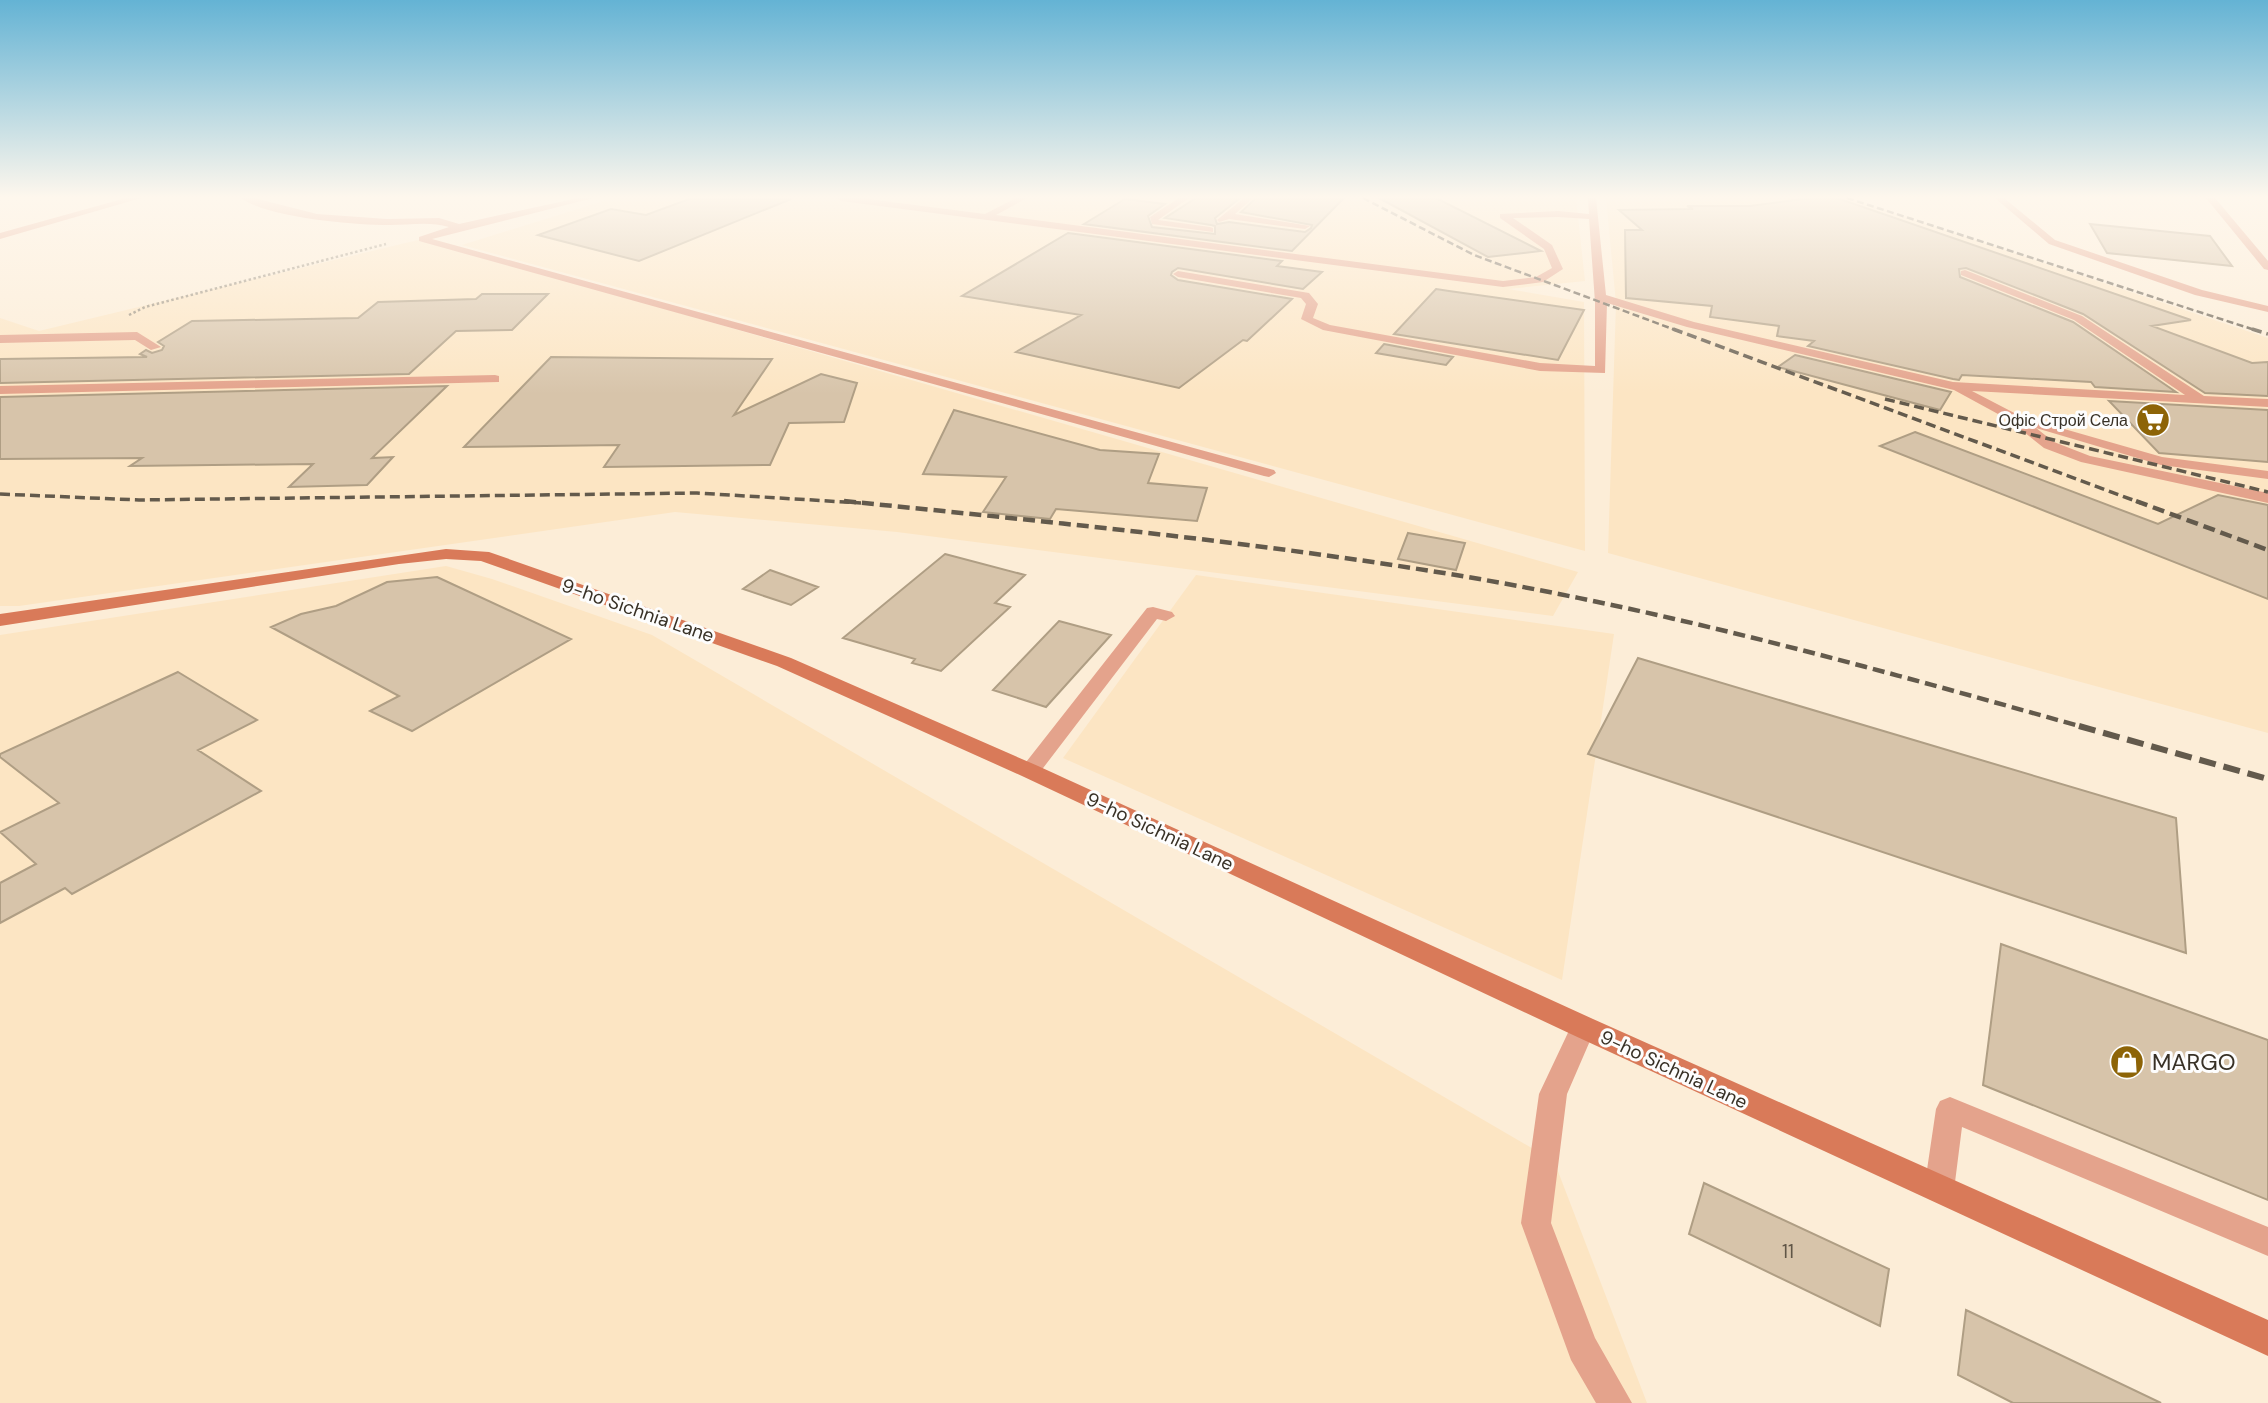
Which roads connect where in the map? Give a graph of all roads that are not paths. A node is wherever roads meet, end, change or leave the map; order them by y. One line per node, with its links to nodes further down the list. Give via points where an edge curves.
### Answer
1 (511, 263): 18 (lane)
2 (1343, 263): 3 (lane, via 1503,284 1549,277 1558,269)
3 (1555, 263)
4 (1597, 263): 8 (lane)
5 (2114, 263): 9 (lane, via 2199,293)
6 (1965, 273): 15 (lane, via 2078,318)
7 (1178, 274): 8 (lane, via 1304,295 1312,303 1307,319 1328,328 1553,368 1601,370)
8 (1600, 297): 13 (lane, via 1691,325)
9 (2268, 309)
10 (0, 339): 11 (lane, via 137,336)
11 (155, 347)
12 (495, 379): 14 (lane)
13 (1953, 386): 15 (lane); 17 (lane)
14 (0, 390)
15 (2201, 400): 16 (lane)
16 (2268, 403)
17 (2014, 417): 19 (lane, via 2161,461); 20 (lane, via 2049,445 2086,459)
18 (1269, 473)
19 (2268, 475)
20 (2268, 498)
21 (1167, 616): 23 (lane, via 1153,612)
22 (0, 620): 23 (street, 9-ho Sichnia Lane, via 399,559 483,556 784,662)
23 (1030, 771): 24 (street, 9-ho Sichnia Lane)
24 (1583, 1027): 25 (street, 9-ho Sichnia Lane); 28 (lane, via 1553,1094 1536,1223 1583,1348)
25 (1939, 1190): 26 (lane, via 1951,1109); 27 (street, 9-ho Sichnia Lane)
26 (2268, 1242)
27 (2268, 1338)
28 (1615, 1403)

